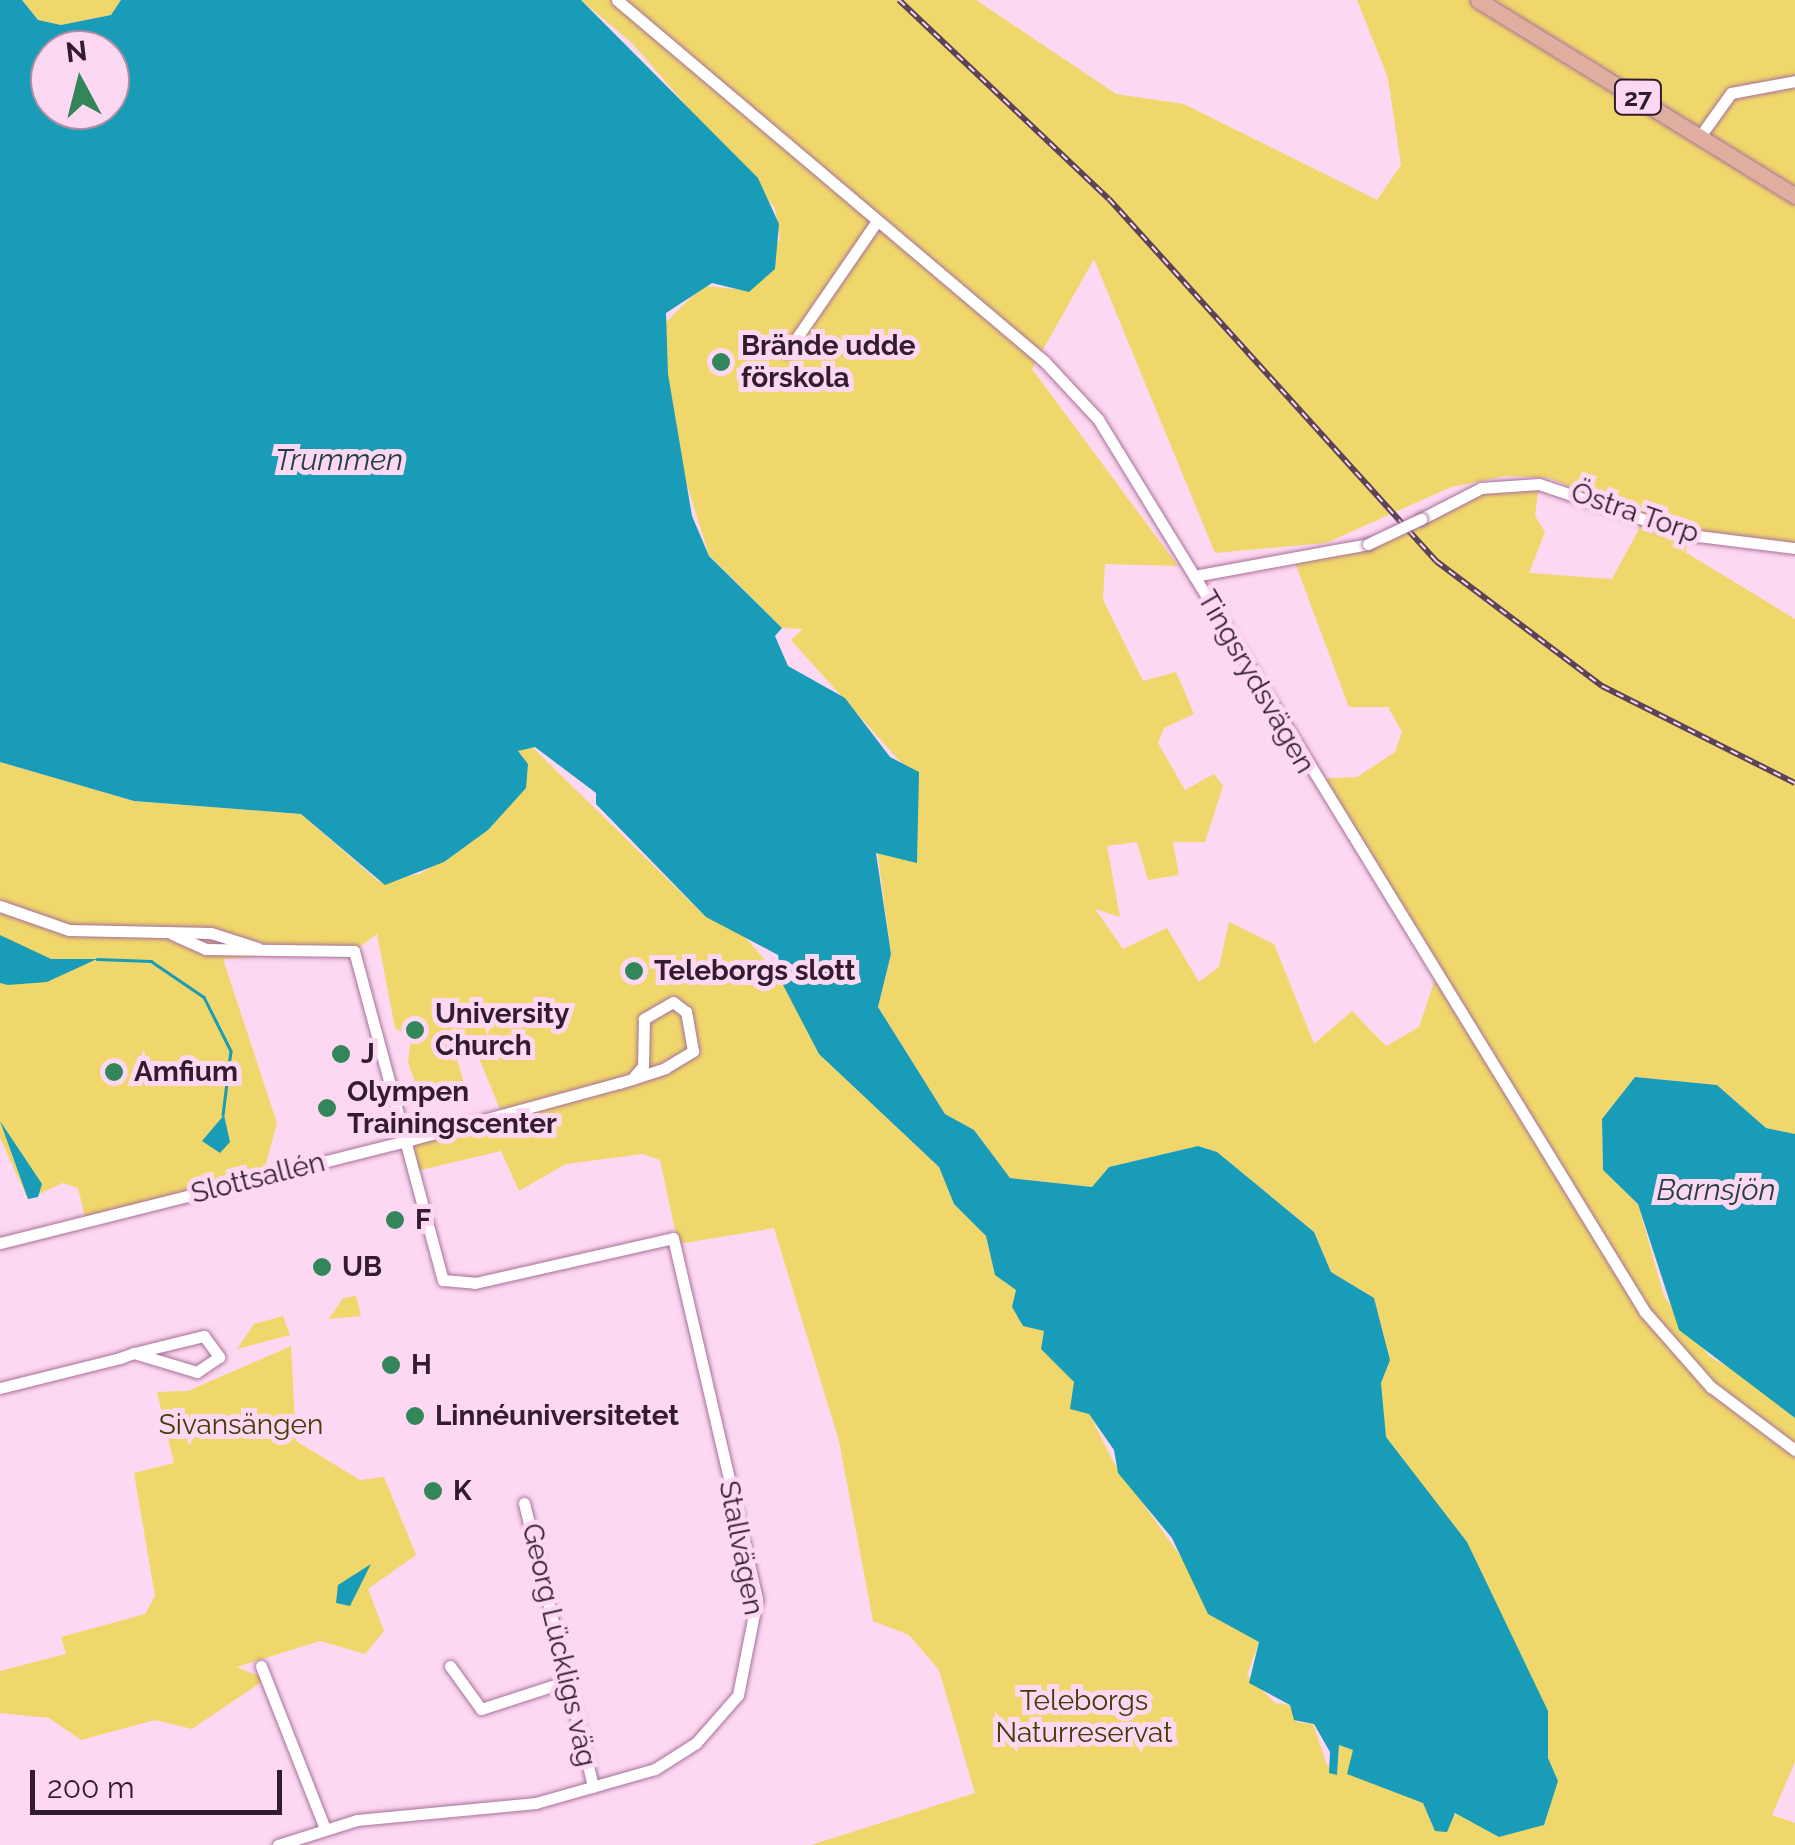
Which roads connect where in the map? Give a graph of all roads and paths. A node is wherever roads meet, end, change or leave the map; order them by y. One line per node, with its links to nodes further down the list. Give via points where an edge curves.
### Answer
1 (617, 0): 6 (street, Tingsrydsvägen)
2 (1478, 0): 4 (main road, 27)
3 (1795, 81): 4 (street, via 1731,93)
4 (1703, 132): 5 (main road, 27)
5 (1795, 196)
6 (877, 221): 7 (street); 9 (street, Tingsrydsvägen, via 1098,418)
7 (788, 352)
8 (1795, 548): 9 (street, Östra Torp, bridge, via 1690,536 1538,484 1481,488 1368,544)
9 (1194, 576): 16 (street, Tingsrydsvägen, via 1645,1312 1710,1387)
10 (0, 906): 12 (street, via 69,930 172,934 205,949 354,951)
11 (632, 1079): 11 (street, Slottsallén, via 692,1051 686,1012 672,1002 644,1019 643,1066); 12 (street, Slottsallén)
12 (406, 1140): 13 (street, Slottsallén); 21 (street, Stallvägen, via 439,1274 468,1284 656,1235 678,1244 757,1628 748,1672 710,1730 654,1768)
13 (0, 1242)
14 (134, 1353): 14 (street, via 197,1372 219,1356 204,1336); 15 (street)
15 (0, 1388)
16 (1795, 1450)
17 (524, 1502): 20 (street, Georg Lückligs väg)
18 (261, 1666): 22 (street)
19 (450, 1666): 20 (street, via 481,1709)
20 (567, 1681): 21 (street, Georg Lückligs väg)
21 (593, 1787): 22 (street, Stallvägen)
22 (324, 1826): 23 (street, Stallvägen)
23 (278, 1845)

